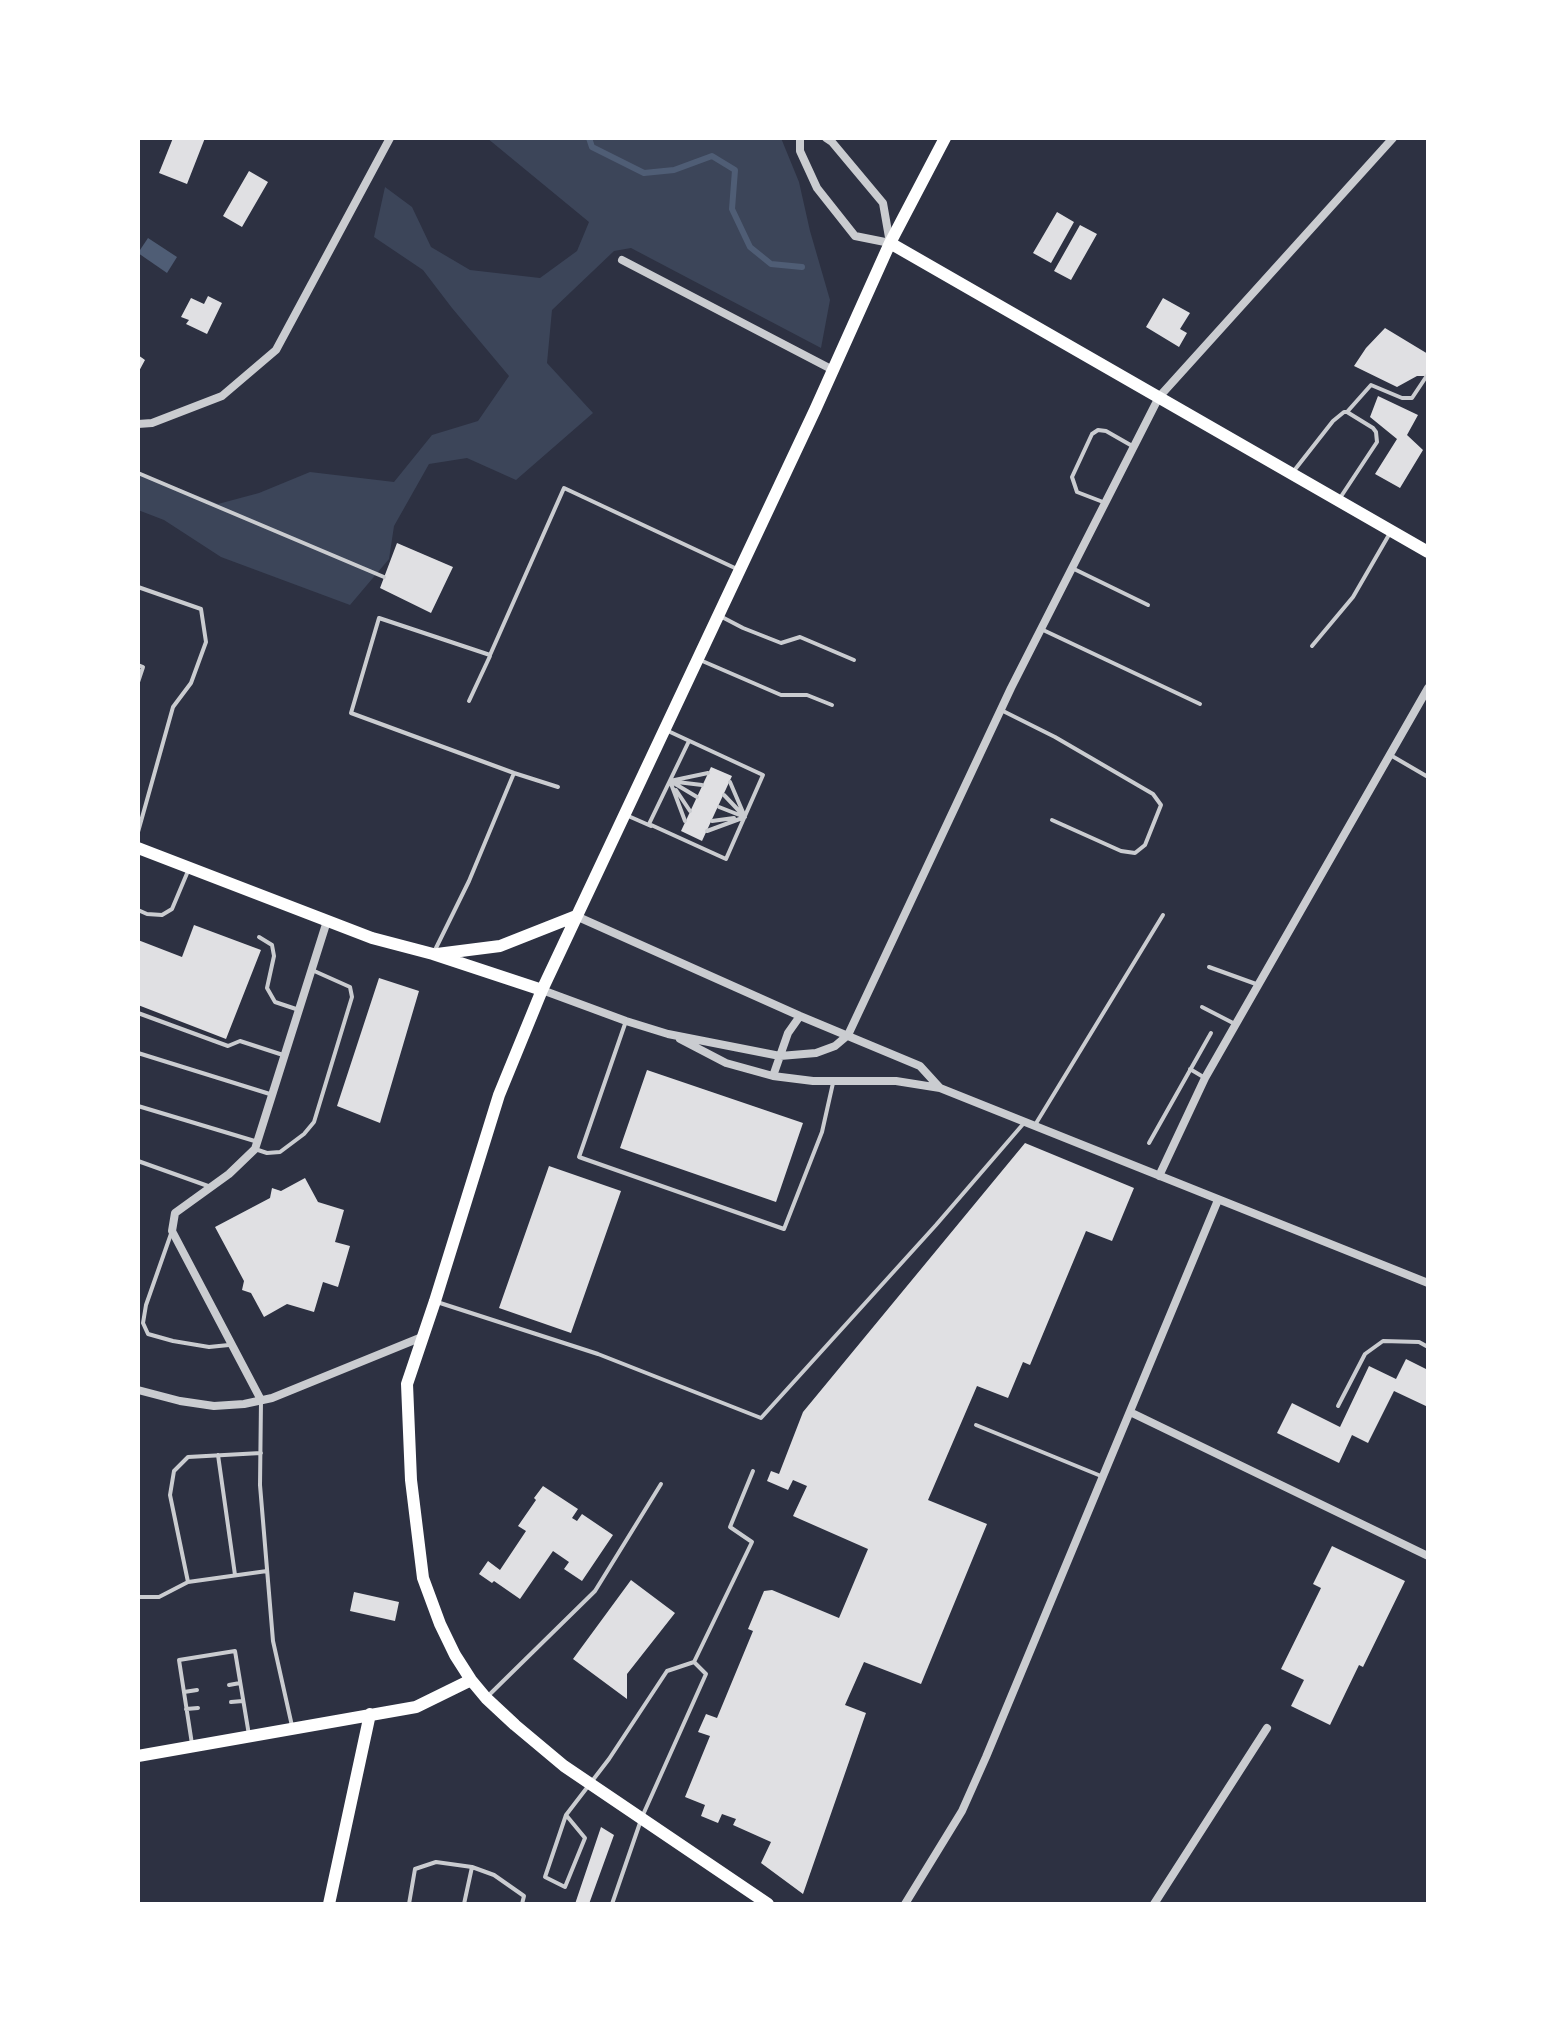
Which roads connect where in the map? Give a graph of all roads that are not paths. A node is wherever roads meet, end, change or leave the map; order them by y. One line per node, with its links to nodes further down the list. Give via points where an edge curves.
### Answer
1 (390, 138): 12 (street, via 276,350 222,396)
2 (800, 138): 6 (street, via 800,151 817,188 855,236)
3 (826, 138): 6 (street, via 883,203)
4 (945, 138): 6 (main road)
5 (1393, 138): 10 (street)
6 (890, 243): 8 (main road); 10 (main road)
7 (622, 260): 8 (street)
8 (833, 370): 21 (main road)
9 (1428, 374): 11 (lane, via 1412,398 1371,385)
10 (1159, 397): 13 (street); 15 (main road)
11 (1347, 412): 15 (lane, via 1333,421); 16 (lane, via 1373,428 1377,442)
12 (138, 424)
13 (1134, 447): 17 (street); 17 (lane, via 1106,431 1092,434 1072,477 1077,492)
14 (138, 473): 22 (lane)
15 (1292, 474): 16 (main road)
16 (1338, 500): 18 (main road)
17 (1105, 503): 20 (street)
18 (1391, 531): 19 (main road); 27 (lane, via 1353,597)
19 (1428, 552)
20 (1072, 568): 24 (lane); 26 (street)
21 (739, 570): 25 (main road); 28 (lane, via 564,488)
22 (384, 577)
23 (138, 587): 59 (lane, via 201,609 206,642 191,683 173,707)
24 (1148, 605)
25 (718, 615): 29 (main road); 30 (lane, via 781,643 800,637)
26 (1041, 629): 35 (lane); 37 (street)
27 (1312, 646)
28 (490, 655): 34 (lane); 41 (lane, via 379,618 351,713)
29 (697, 659): 36 (lane, via 781,695 807,695); 38 (main road)
30 (854, 660)
31 (138, 665): 32 (lane, via 143,667)
32 (138, 682)
33 (1428, 688): 40 (street)
34 (469, 701)
35 (1200, 704)
36 (832, 705)
37 (1001, 710): 54 (lane, via 1153,794 1161,805 1145,845 1135,853); 80 (street)
38 (665, 729): 39 (lane); 52 (main road)
39 (689, 741): 44 (lane); 53 (lane, via 763,775)
40 (1390, 755): 43 (lane); 70 (street)
41 (514, 773): 47 (lane); 67 (lane)
42 (708, 773): 44 (lane)
43 (1428, 777)
44 (670, 781): 46 (lane); 49 (lane); 51 (lane); 55 (lane); 57 (lane, via 649,824)
45 (730, 782): 53 (lane)
46 (702, 785)
47 (558, 787)
48 (724, 795): 53 (lane)
49 (697, 797)
50 (719, 807): 53 (lane)
51 (690, 811)
52 (624, 814): 57 (lane); 64 (main road)
53 (745, 817): 56 (lane); 57 (lane, via 726,859); 58 (lane)
54 (1052, 820)
55 (685, 821)
56 (712, 821)
57 (653, 826)
58 (707, 831)
59 (138, 832)
60 (138, 848): 61 (main road)
61 (189, 868): 62 (lane, via 172,909 162,915); 65 (main road)
62 (138, 910)
63 (1163, 915): 92 (lane)
64 (576, 916): 67 (main road, via 500,946); 71 (main road); 75 (street)
65 (327, 921): 67 (main road); 69 (street)
66 (259, 937): 73 (lane, via 272,945 274,956 267,988 275,1002)
67 (433, 954): 71 (main road)
68 (1209, 967): 70 (lane)
69 (312, 970): 73 (street); 94 (lane, via 350,987 352,997 314,1122 280,1152 267,1153)
70 (1259, 984): 77 (street)
71 (542, 990): 76 (street); 101 (main road, via 499,1095)
72 (1202, 1007): 77 (lane)
73 (299, 1010): 82 (street)
74 (138, 1013): 82 (lane, via 228,1046 240,1041)
75 (800, 1016): 80 (street); 83 (street)
76 (626, 1021): 79 (street); 87 (lane, via 579,1157 784,1229 822,1132)
77 (1235, 1025): 86 (street)
78 (1211, 1033): 84 (lane)
79 (668, 1034): 83 (street); 85 (street, via 726,1063)
80 (848, 1035): 83 (street, via 816,1053); 88 (street, via 920,1066)
81 (138, 1053): 89 (lane)
82 (284, 1055): 89 (street)
83 (780, 1056): 85 (street)
84 (1190, 1069): 86 (lane); 93 (lane)
85 (773, 1076): 87 (street)
86 (1205, 1078): 96 (street)
87 (834, 1081): 88 (street, via 896,1081)
88 (940, 1088): 91 (street)
89 (273, 1095): 94 (street)
90 (138, 1106): 94 (lane)
91 (1025, 1123): 92 (street); 101 (lane, via 761,1418 598,1354)
92 (1034, 1127): 96 (street)
93 (1149, 1143)
94 (256, 1146): 97 (street)
95 (138, 1161): 97 (lane)
96 (1159, 1176): 98 (street)
97 (210, 1187): 99 (street, via 175,1213)
98 (1218, 1200): 100 (street); 108 (street)
99 (172, 1231): 103 (street); 103 (lane, via 146,1305 143,1323 148,1334 209,1347)
100 (1428, 1283)
101 (435, 1301): 102 (main road)
102 (422, 1337): 106 (street); 121 (main road, via 407,1384 421,1565 440,1624)
103 (232, 1345): 106 (street)
104 (1428, 1347): 107 (lane, via 1383,1341 1365,1354)
105 (138, 1390): 106 (street, via 214,1406)
106 (261, 1400): 110 (lane)
107 (1338, 1406)
108 (1130, 1412): 113 (street); 115 (street)
109 (976, 1425): 113 (lane)
110 (261, 1453): 111 (lane); 116 (lane)
111 (218, 1455): 117 (lane); 118 (lane, via 188,1457 174,1471 170,1495)
112 (753, 1471): 120 (lane, via 730,1527 752,1542)
113 (1104, 1477): 147 (street, via 962,1811)
114 (661, 1484): 126 (lane, via 595,1591)
115 (1428, 1556)
116 (267, 1571): 117 (lane); 132 (lane, via 273,1641)
117 (235, 1575): 118 (lane)
118 (188, 1582): 119 (lane, via 159,1597)
119 (138, 1597)
120 (694, 1662): 137 (lane, via 667,1671); 139 (lane, via 706,1674)
121 (471, 1680): 126 (main road); 131 (main road, via 416,1707)
122 (240, 1683): 123 (lane); 125 (lane, via 235,1651 179,1660); 127 (lane)
123 (229, 1685)
124 (197, 1690): 125 (lane)
125 (184, 1692): 130 (lane)
126 (486, 1698): 137 (main road)
127 (243, 1701): 128 (lane); 134 (lane)
128 (231, 1702)
129 (198, 1708): 130 (lane)
130 (186, 1709): 135 (lane)
131 (370, 1714): 132 (main road); 141 (main road)
132 (292, 1728): 134 (main road)
133 (1267, 1728): 148 (street)
134 (249, 1736): 135 (main road)
135 (192, 1746): 136 (main road)
136 (138, 1756)
137 (590, 1783): 138 (lane); 139 (main road)
138 (566, 1815): 138 (lane, via 545,1877 565,1887 585,1838)
139 (642, 1817): 145 (lane); 146 (main road)
140 (472, 1867): 142 (lane, via 436,1862 415,1869); 143 (lane); 144 (lane, via 524,1896)
141 (329, 1904)
142 (409, 1904)
143 (464, 1904)
144 (522, 1904)
145 (612, 1904)
146 (768, 1904)
147 (905, 1904)
148 (1154, 1904)

